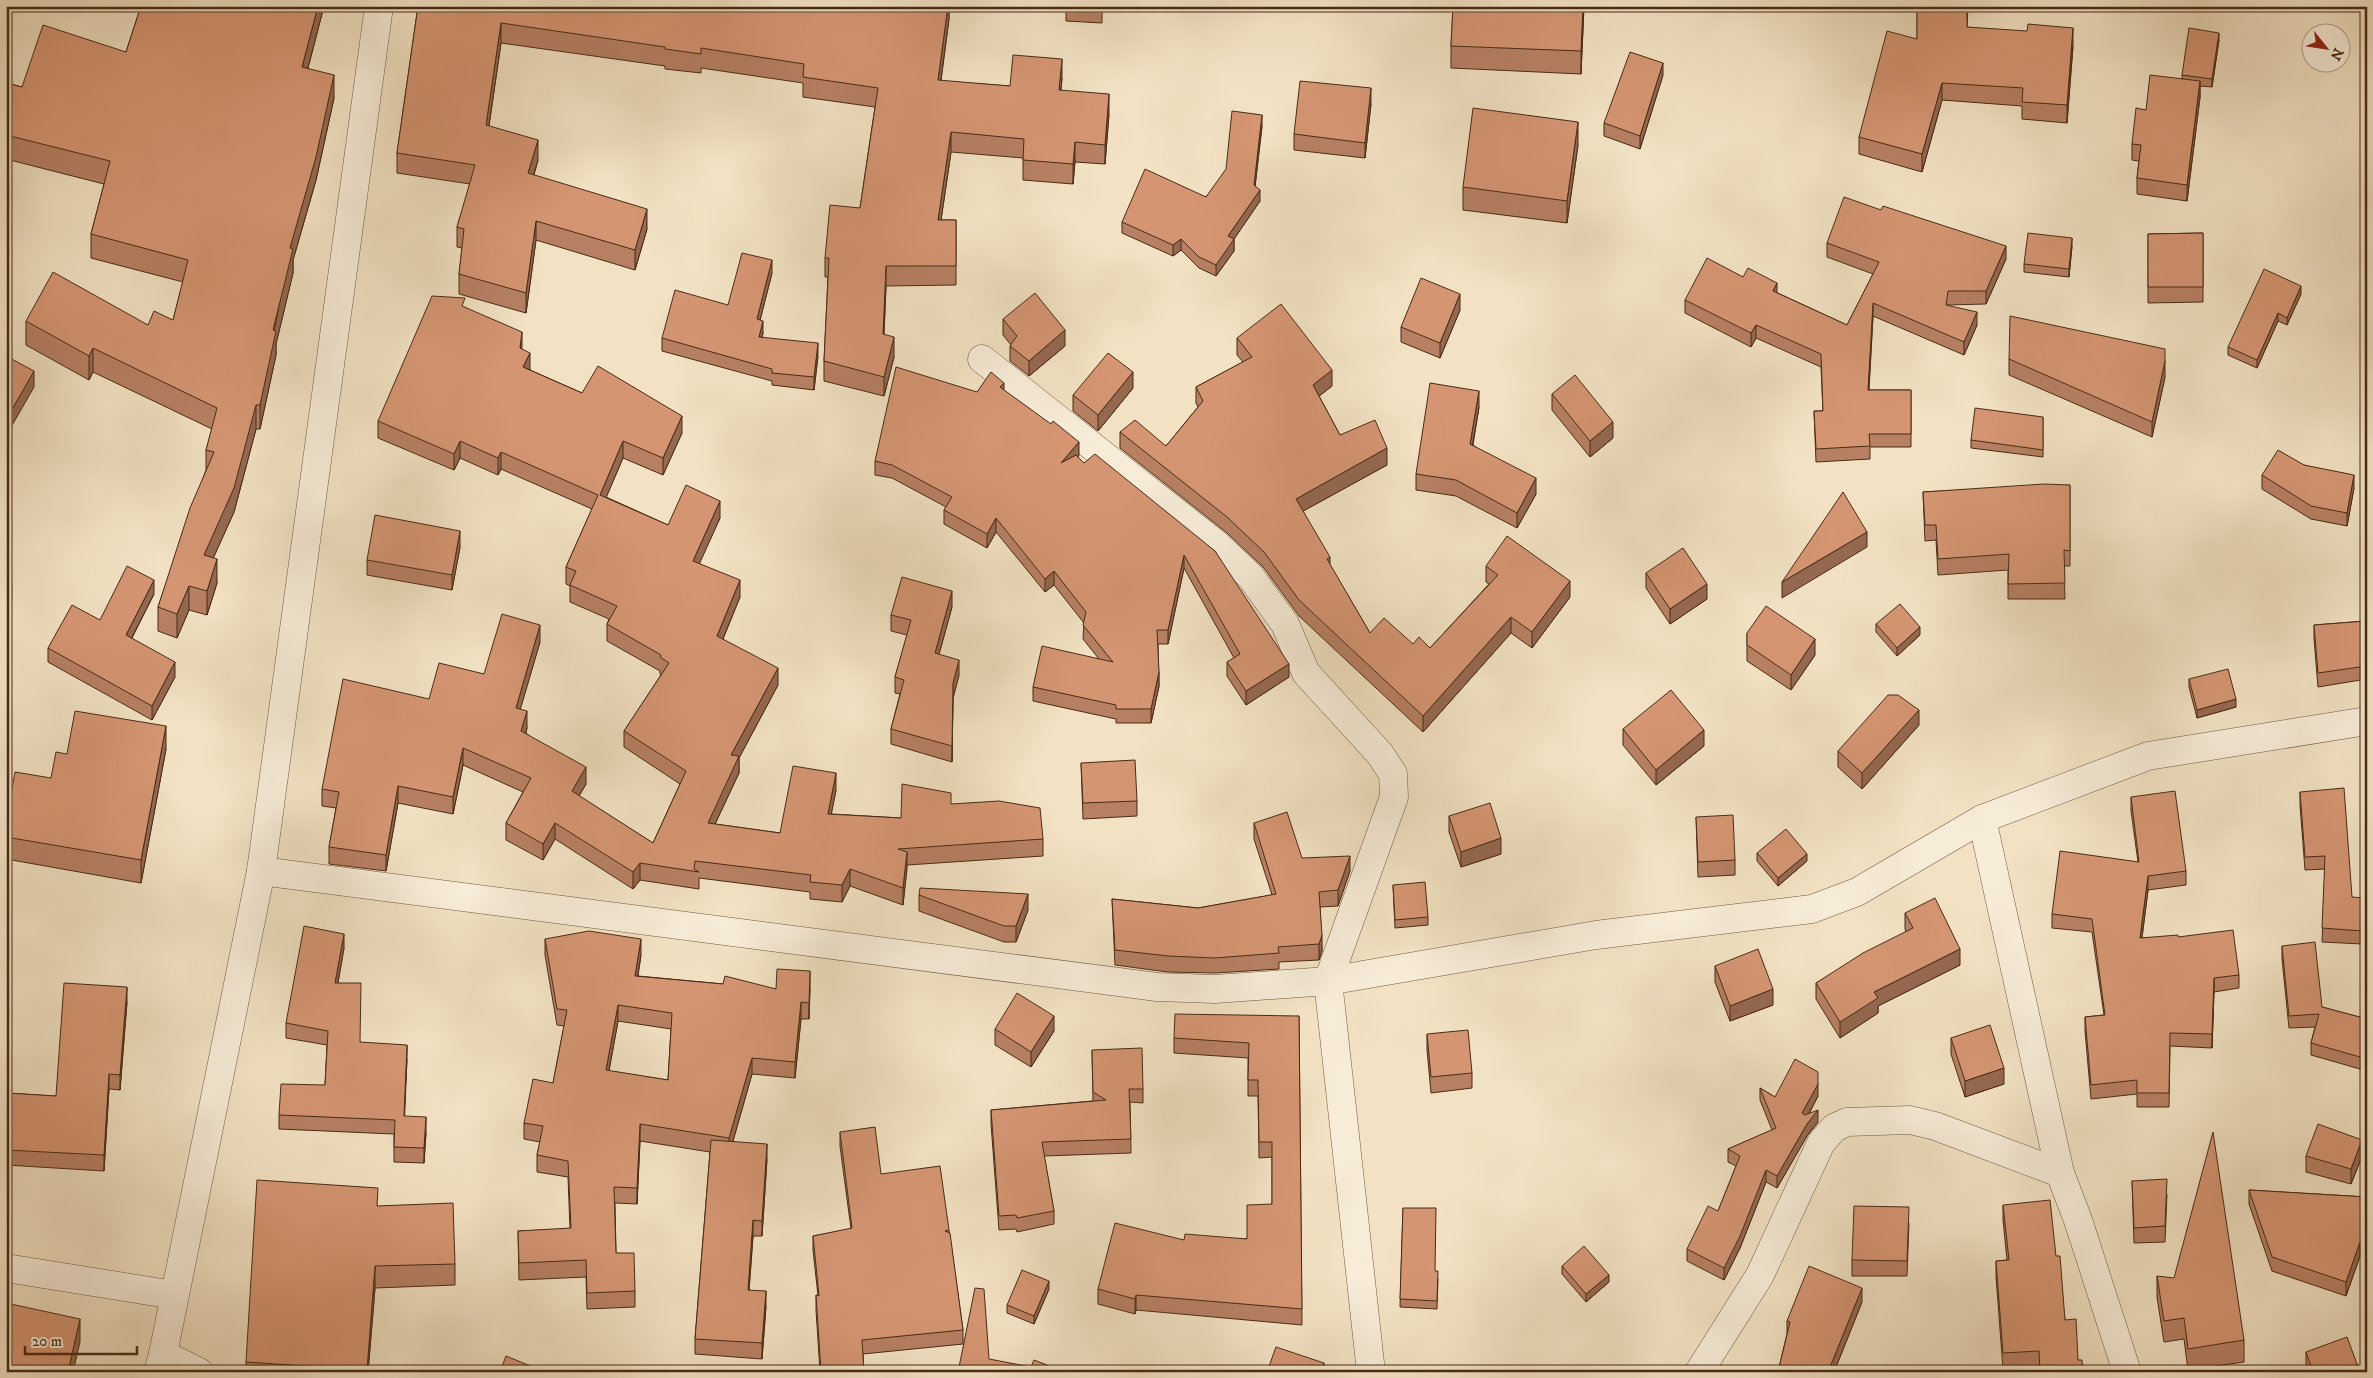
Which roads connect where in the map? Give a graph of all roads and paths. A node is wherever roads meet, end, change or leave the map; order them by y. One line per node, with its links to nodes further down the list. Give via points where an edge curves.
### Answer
1 (379, 6): 5 (street)
2 (982, 360): 6 (street, via 1216,544 1252,577 1284,624 1306,673 1380,754 1393,774 1394,797)
3 (2367, 721): 4 (street, via 2148,756)
4 (1982, 819): 6 (street, via 1857,892 1812,909 1596,935); 7 (street)
5 (261, 871): 6 (street, via 1157,987 1215,989); 9 (street)
6 (1328, 981): 12 (street)
7 (2060, 1173): 13 (street, via 1935,1126 1910,1120 1847,1122 1834,1128 1821,1143 1760,1274); 14 (street)
8 (6, 1268): 9 (street)
9 (174, 1295): 10 (street)
10 (160, 1363): 11 (street)
11 (200, 1372)
12 (1371, 1372)
13 (1699, 1372)
14 (2127, 1372)

